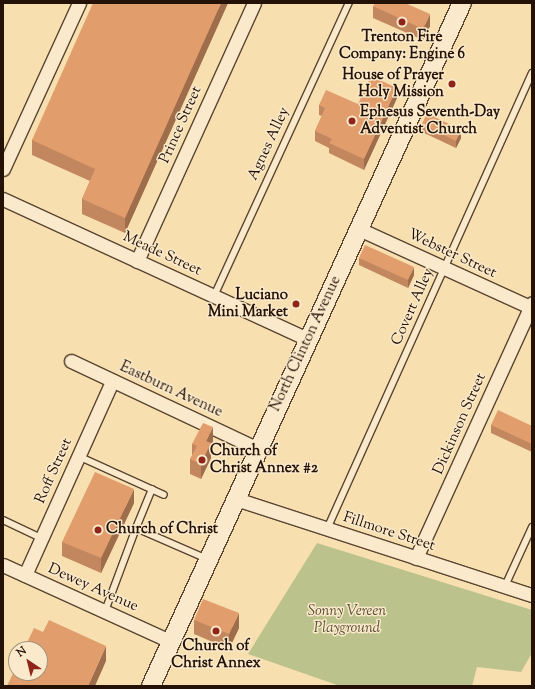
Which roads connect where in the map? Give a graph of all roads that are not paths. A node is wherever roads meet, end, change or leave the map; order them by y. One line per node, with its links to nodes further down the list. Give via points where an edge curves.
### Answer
1 (79, 3): 6 (street)
2 (254, 3): 9 (street, Prince Street)
3 (349, 3): 11 (lane, Agnes Alley)
4 (462, 3): 8 (street, North Clinton Avenue)
5 (532, 72): 10 (lane, Covert Alley)
6 (3, 169)
7 (3, 199): 9 (street, Meade Street)
8 (359, 229): 10 (street, Webster Street); 13 (street, North Clinton Avenue)
9 (137, 261): 11 (street, Meade Street)
10 (444, 269): 12 (street, Webster Street); 24 (lane, Covert Alley)
11 (214, 296): 13 (street, Meade Street)
12 (531, 306): 26 (street, Dickinson Street)
13 (308, 339): 16 (street, North Clinton Avenue)
14 (71, 361): 15 (street, Eastburn Avenue)
15 (112, 381): 16 (street, Eastburn Avenue); 17 (street, Roff Street)
16 (258, 448): 20 (street, North Clinton Avenue)
17 (78, 456): 18 (lane); 25 (street, Roff Street)
18 (152, 489): 19 (lane); 23 (lane)
19 (164, 495)
20 (236, 499): 24 (street, Fillmore Street); 27 (street, North Clinton Avenue)
21 (3, 520): 25 (lane)
22 (532, 527): 30 (lane)
23 (136, 528): 27 (lane); 32 (lane)
24 (327, 529): 26 (street, Fillmore Street)
25 (41, 538): 29 (street, Roff Street)
26 (416, 558): 30 (street, Fillmore Street)
27 (207, 559): 33 (street, North Clinton Avenue)
28 (3, 565): 29 (street, Dewey Avenue)
29 (25, 575): 32 (street, Dewey Avenue)
30 (505, 586): 31 (street, Fillmore Street)
31 (532, 595)
32 (105, 611): 33 (street, Dewey Avenue)
33 (170, 641): 34 (street, North Clinton Avenue)
34 (151, 686)

